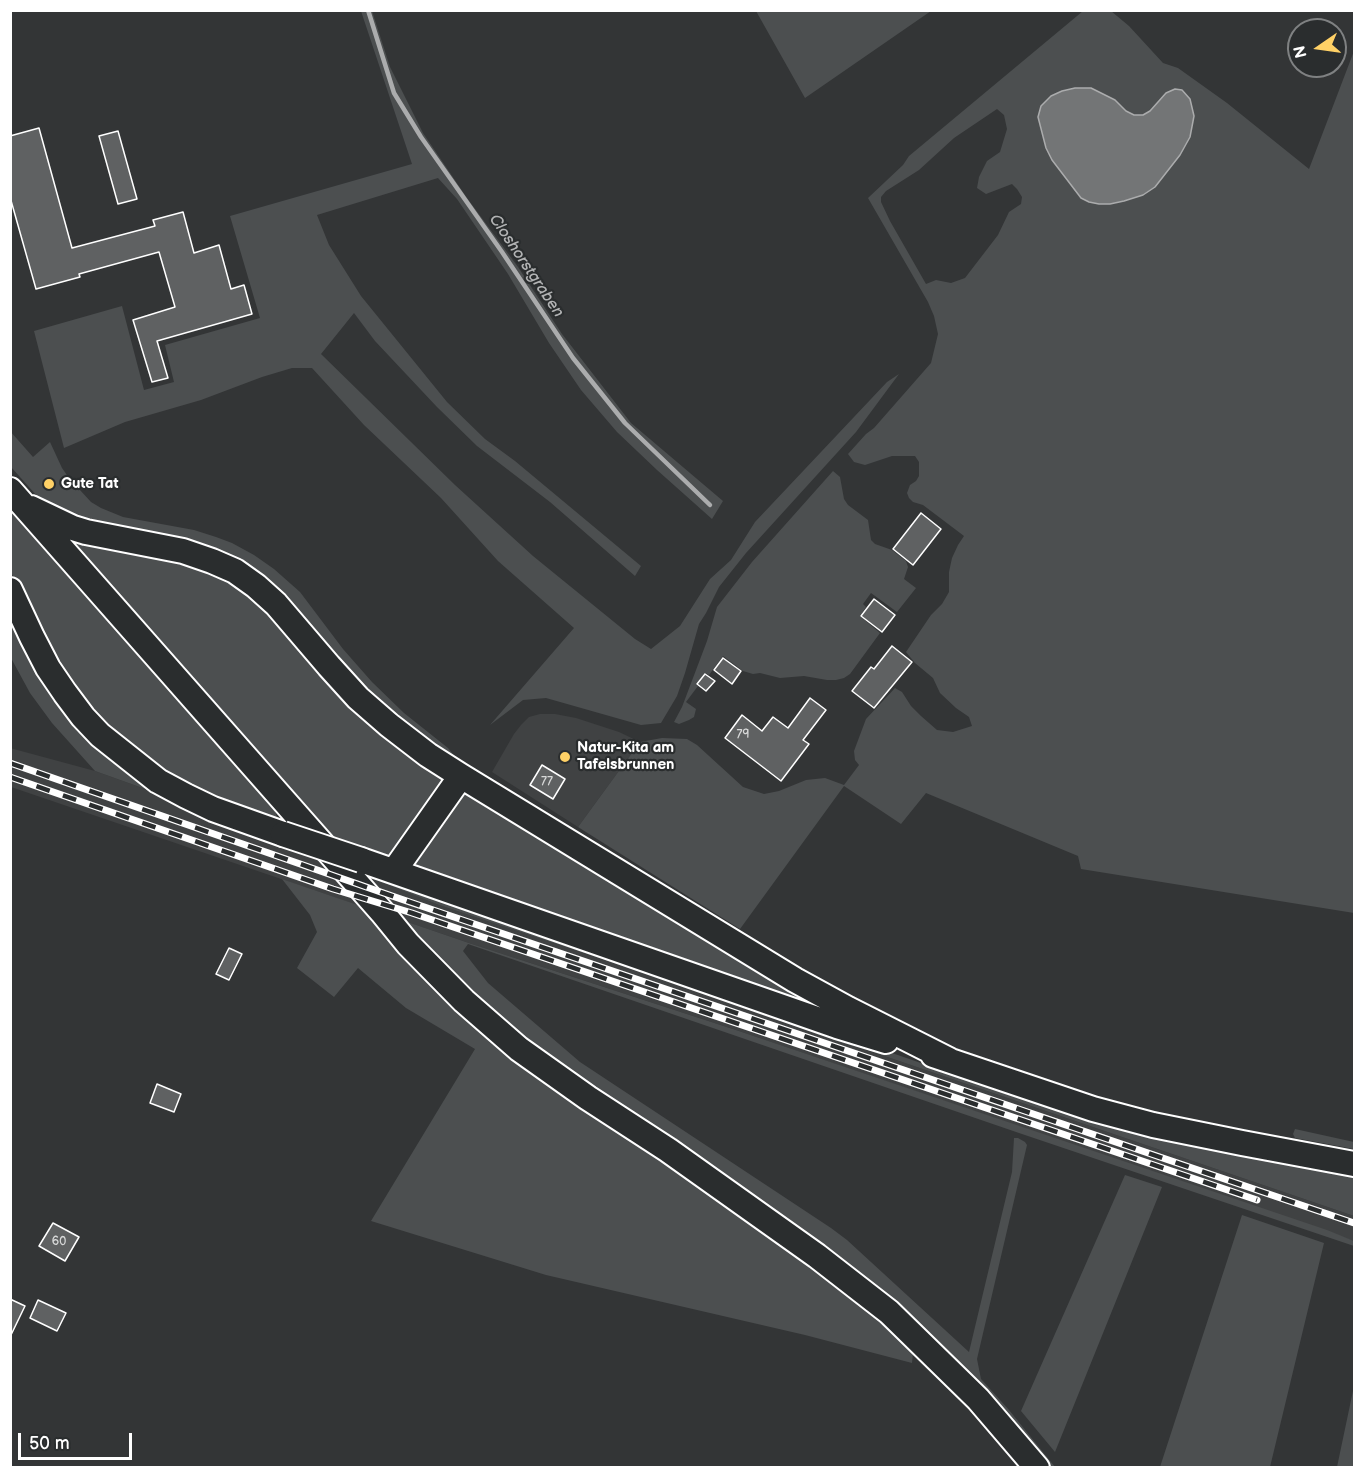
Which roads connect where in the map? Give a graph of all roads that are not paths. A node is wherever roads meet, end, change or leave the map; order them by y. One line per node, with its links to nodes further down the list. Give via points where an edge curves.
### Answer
1 (18, 498): 3 (main road, via 73,528 183,551 235,572 276,604 358,698); 7 (main road, via 408,944 464,1001 519,1049 677,1156 889,1312 978,1399)
2 (10, 590): 4 (main road, bridge, via 48,668 77,710 100,735 158,781 213,809)
3 (460, 776): 4 (main road); 5 (main road, via 795,980)
4 (394, 871): 5 (main road, via 837,1026)
5 (949, 1060): 6 (main road, via 1153,1125)
6 (1354, 1164)
7 (1037, 1467)

